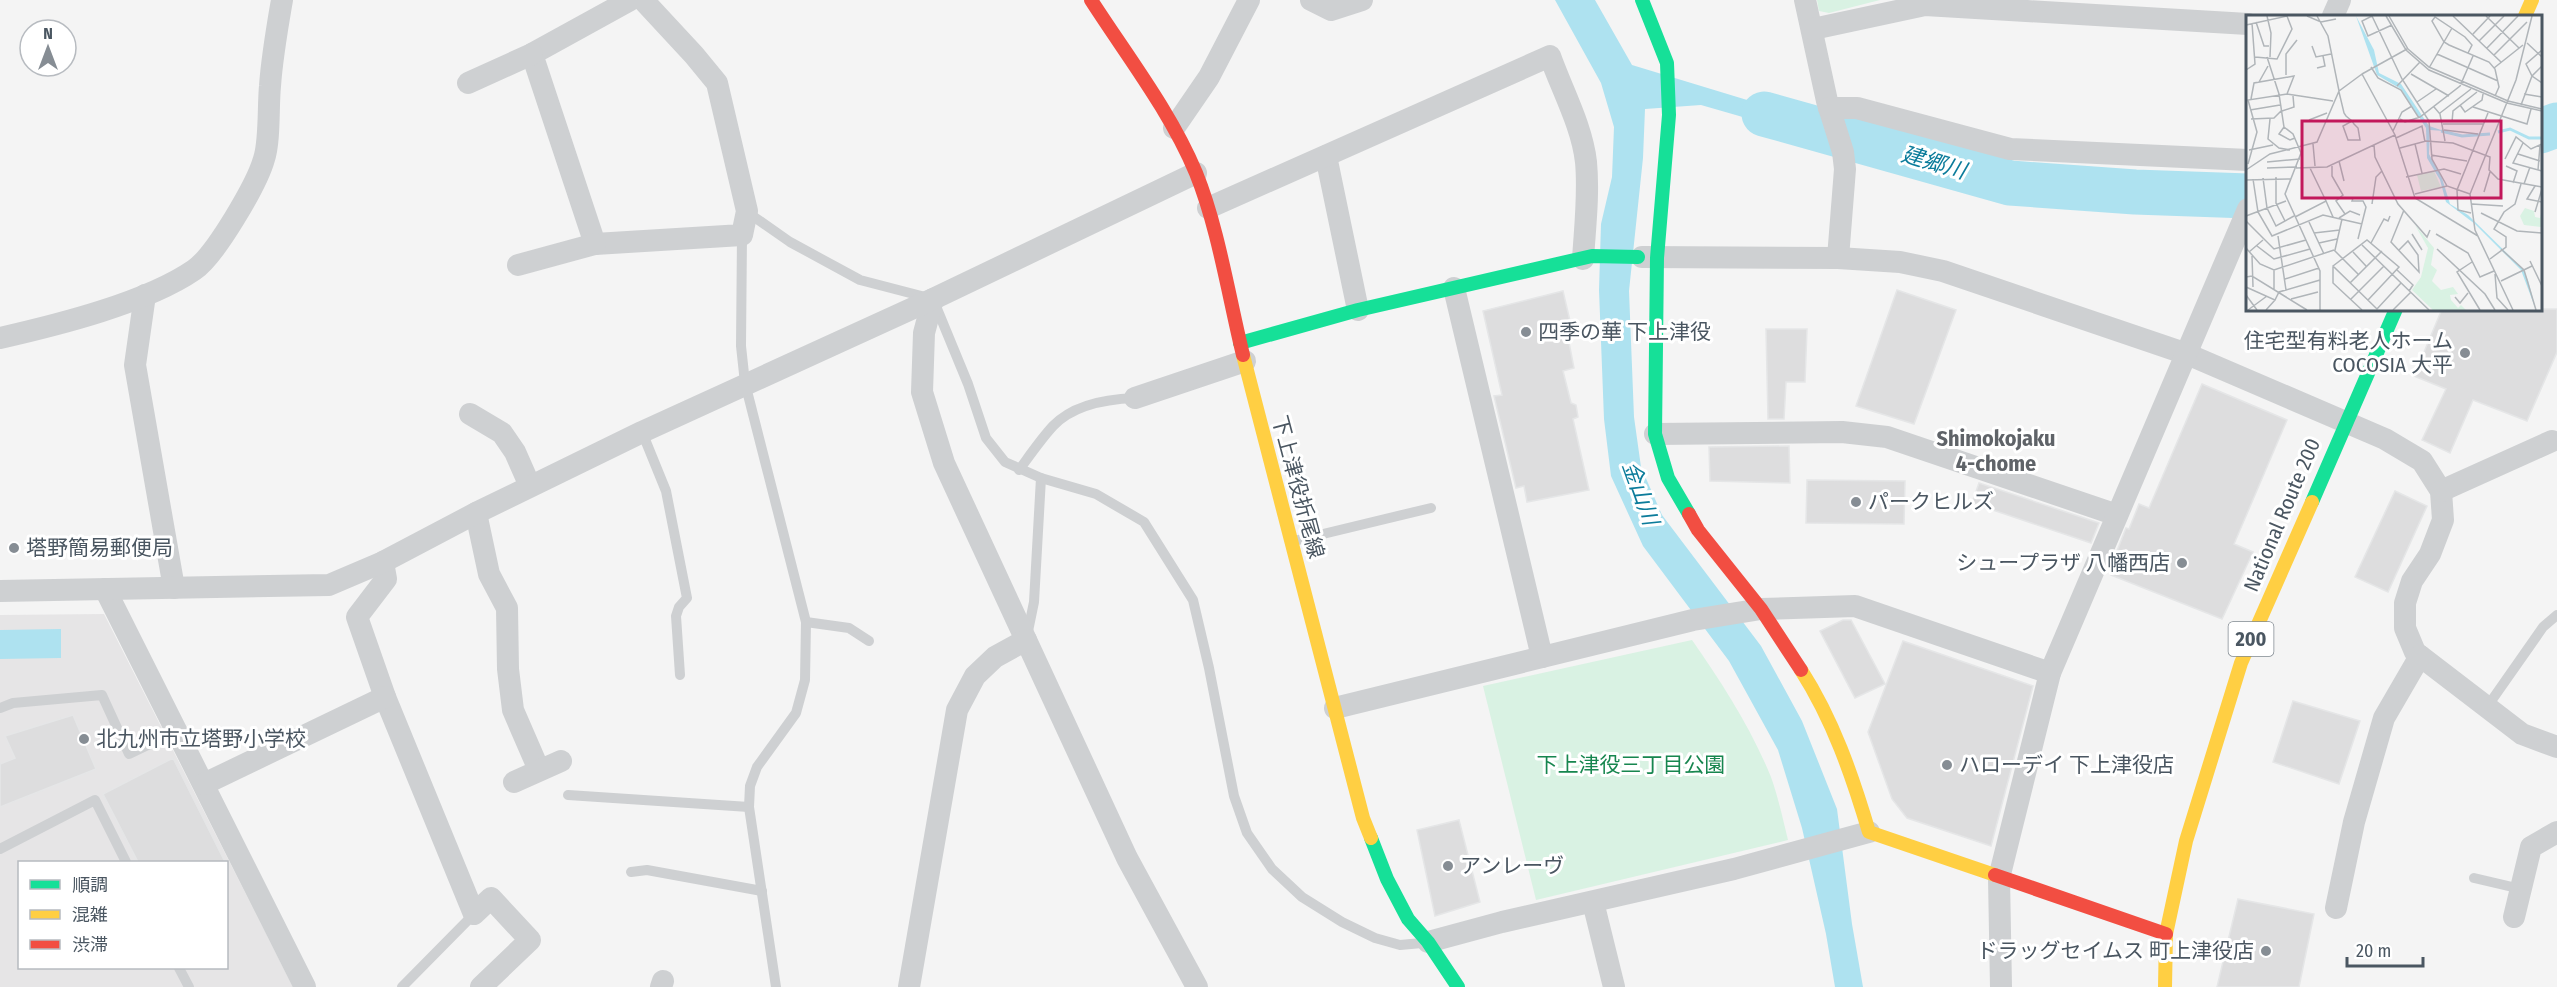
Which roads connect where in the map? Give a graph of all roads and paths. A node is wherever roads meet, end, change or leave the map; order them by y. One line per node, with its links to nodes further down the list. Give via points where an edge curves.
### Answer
1 (282, 0): 34 (street, via 271,68 265,159 216,246 195,270)
2 (630, 0): 17 (street)
3 (643, 0): 25 (street, via 717,83)
4 (1091, 0): 20 (main road, 下上津役折尾線)
5 (1249, 0): 20 (street, via 1209,77)
6 (1311, 0): 7 (street, via 1331,10)
7 (1362, 0)
8 (1642, 0): 29 (main road, via 1667,63 1669,115)
9 (1805, 0): 16 (street)
10 (2340, 0): 13 (street)
11 (2532, 0): 14 (main road)
12 (1925, 2): 15 (street); 16 (street)
13 (2333, 15)
14 (2525, 15)
15 (2246, 24)
16 (1813, 29): 19 (street)
17 (532, 54): 18 (street); 28 (street)
18 (468, 83)
19 (1831, 113): 22 (street, via 1857,108 2010,149); 31 (street, via 1845,169)
20 (1174, 128): 23 (main road, 下上津役折尾線)
21 (1326, 156): 24 (street); 30 (street, via 1550,56 1586,160); 36 (street)
22 (2246, 160)
23 (1196, 173): 24 (main road, 下上津役折尾線); 35 (street)
24 (1208, 208): 39 (main road, 下上津役折尾線)
25 (747, 211): 27 (street); 35 (lane, via 790,242 860,280)
26 (2246, 213): 40 (street)
27 (742, 235): 28 (street); 41 (lane, via 741,346)
28 (595, 244): 32 (street)
29 (1647, 257): 30 (main road); 31 (street); 46 (main road)
30 (1588, 258): 33 (main road)
31 (1838, 258): 40 (street, via 1900,262 1943,271)
32 (518, 265)
33 (1454, 288): 36 (main road); 66 (street)
34 (145, 295): 38 (street, via 45,328); 57 (street, via 135,365)
35 (933, 298): 41 (street); 48 (lane, via 986,438 1005,462); 64 (street, via 924,333 922,393 944,463)
36 (1358, 310): 39 (main road)
37 (2396, 310): 44 (main road, National Route 200 / 200)
38 (0, 338)
39 (1243, 352): 42 (street); 55 (main road, 下上津役折尾線)
40 (2187, 354): 44 (street); 54 (street)
41 (745, 383): 45 (street); 62 (lane)
42 (1135, 398): 48 (lane, via 1106,399 1062,419)
43 (470, 414): 50 (street, via 502,433)
44 (2346, 422): 51 (street, via 2422,461); 94 (main road, National Route 200 / 200, via 2241,663 2186,841)
45 (642, 432): 50 (street); 68 (lane, via 666,491 687,598 676,616)
46 (1655, 434): 54 (street, via 1842,432 1887,437); 60 (main road, via 1668,478)
47 (2552, 441): 51 (street)
48 (1019, 470): 49 (lane)
49 (1041, 478): 64 (lane, via 1034,602); 95 (lane, via 1096,494 1144,522 1192,600 1234,796 1247,833 1272,869 1302,897 1375,938 1400,945)
50 (530, 486): 53 (street)
51 (2441, 491): 65 (street, via 2444,520 2430,554 2412,581 2405,603 2405,628)
52 (1431, 508): 55 (lane)
53 (476, 513): 56 (street); 76 (street, via 489,574 507,608 513,710)
54 (2117, 515): 67 (street)
55 (1291, 542): 71 (main road, 下上津役折尾線)
56 (383, 562): 57 (street, via 329,585); 69 (street, via 386,579 357,617)
57 (174, 588): 58 (street)
58 (105, 589): 59 (street); 73 (street)
59 (0, 591)
60 (1753, 610): 66 (street, via 1693,620); 67 (street, via 1855,606); 81 (main road, via 1803,672 1833,727)
61 (2557, 615): 72 (lane, via 2542,627)
62 (806, 622): 63 (lane, via 849,628); 80 (lane, via 805,680 796,712 757,767 750,786)
63 (869, 640)
64 (1026, 640): 103 (street, via 995,657 975,676 957,710); 104 (street, via 1127,858)
65 (2420, 656): 72 (street); 91 (street, via 2384,718 2354,822)
66 (1542, 657): 71 (street)
67 (2050, 673): 86 (street)
68 (680, 675)
69 (384, 697): 78 (street); 92 (street)
70 (0, 708): 73 (lane, via 13,703 102,695 129,754)
71 (1335, 708): 95 (main road, 下上津役折尾線, via 1369,836 1408,919)
72 (2487, 708): 74 (street, via 2522,734)
73 (177, 731): 78 (street)
74 (2557, 747)
75 (561, 761): 76 (street)
76 (539, 770): 77 (street)
77 (513, 782)
78 (204, 784): 99 (street)
79 (568, 795): 80 (lane)
80 (749, 807): 89 (lane)
81 (1869, 832): 86 (main road); 90 (street)
82 (2557, 832): 88 (street, via 2531,847)
83 (0, 849): 84 (lane, via 95,800)
84 (126, 861)
85 (631, 872): 89 (lane, via 647,870)
86 (1999, 878): 94 (main road); 106 (street)
87 (2474, 878): 88 (lane)
88 (2521, 889): 93 (street)
89 (762, 891): 102 (lane)
90 (1593, 902): 95 (street); 105 (street)
91 (2336, 908)
92 (474, 914): 100 (lane); 101 (street, via 491,898 530,940)
93 (2514, 917)
94 (2166, 934): 107 (main road, National Route 200 / 200)
95 (1428, 942): 97 (main road, 下上津役折尾線)
96 (180, 969): 98 (lane)
97 (1454, 985)
98 (189, 987)
99 (305, 987)
100 (402, 987)
101 (481, 987)
102 (776, 987)
103 (909, 987)
104 (1197, 987)
105 (1614, 987)
106 (2001, 987)
107 (2165, 987)

